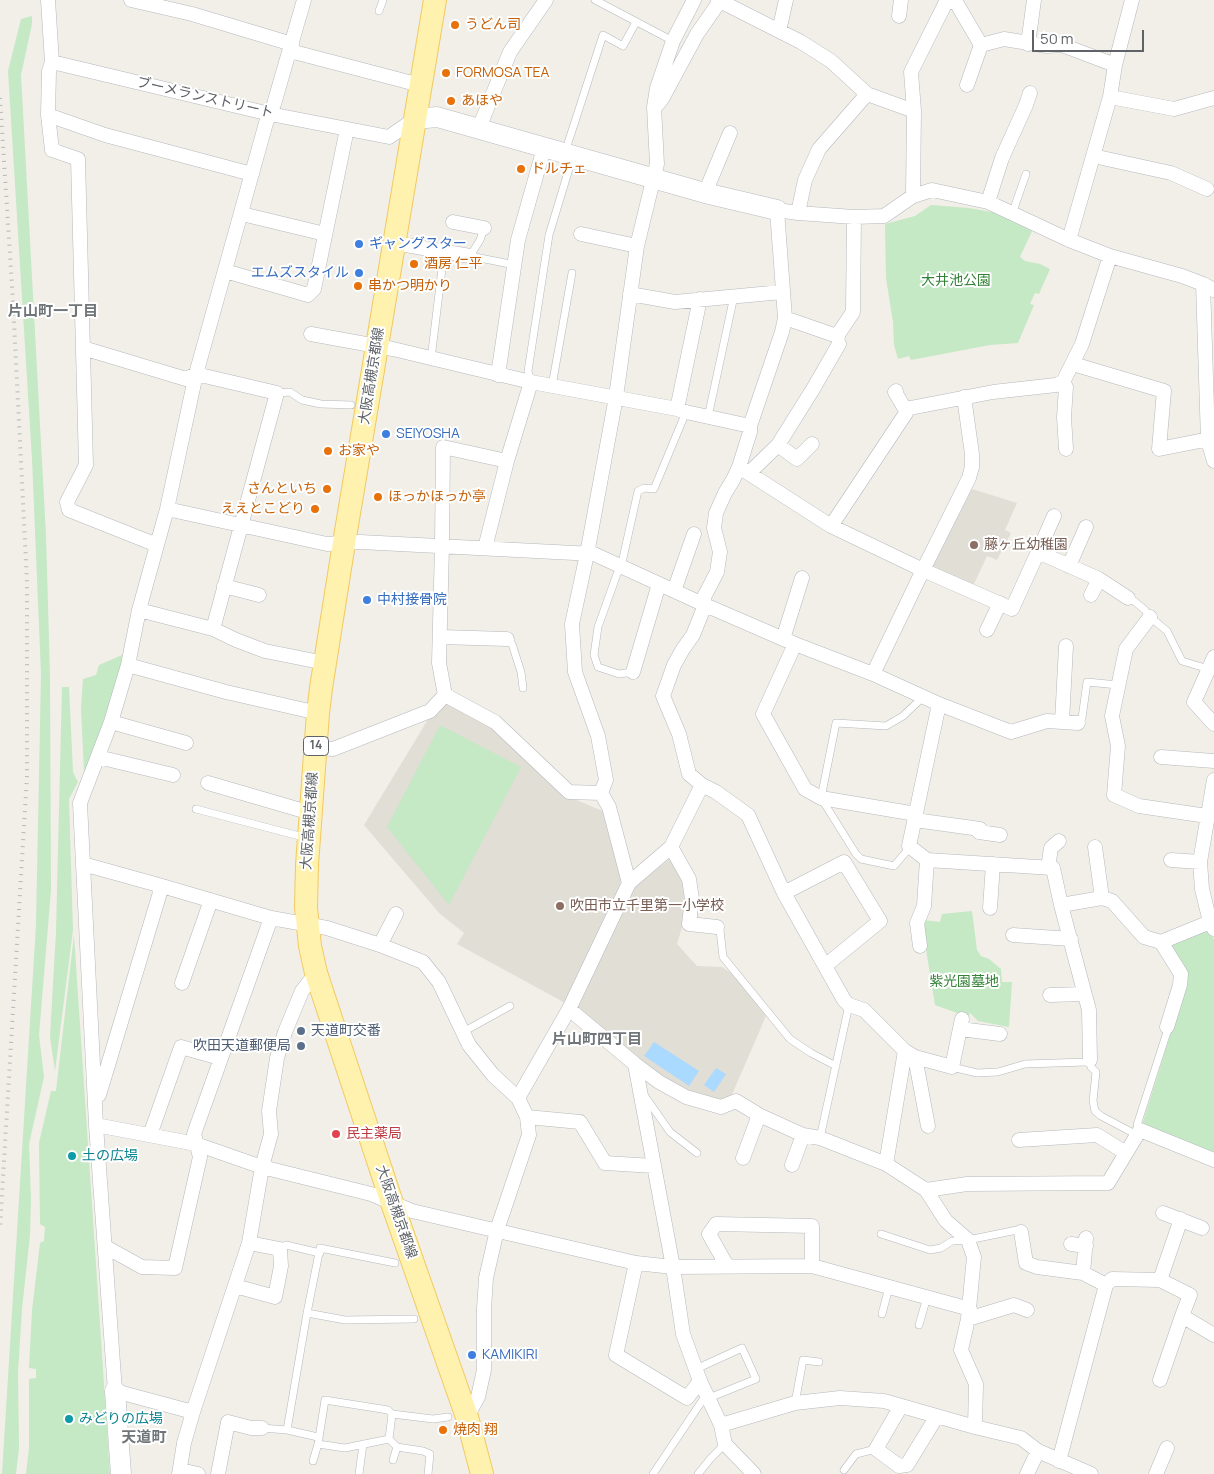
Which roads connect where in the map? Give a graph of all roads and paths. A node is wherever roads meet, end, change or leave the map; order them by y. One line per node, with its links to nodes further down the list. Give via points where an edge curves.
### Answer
1 (48, 0): 23 (street)
2 (131, 0): 22 (street, via 192,14)
3 (304, 0): 22 (street)
4 (382, 0): 15 (lane)
5 (435, 0): 25 (main road, 大阪高槻京都線 / 14)
6 (546, 0): 36 (street, via 510,52)
7 (595, 0): 17 (lane)
8 (694, 0): 19 (street)
9 (719, 0): 18 (street); 31 (street, via 662,99)
10 (786, 0): 18 (street)
11 (901, 0): 16 (street)
12 (1034, 0): 20 (street)
13 (1132, 0): 24 (street)
14 (953, 1): 21 (street); 32 (street, via 911,72)
15 (379, 11)
16 (899, 16)
17 (636, 22): 19 (lane); 39 (lane, via 623,46 604,36)
18 (779, 31): 28 (street, via 831,61)
19 (673, 41): 31 (street)
20 (1028, 44): 21 (street, via 1004,39); 24 (street, via 1062,45)
21 (981, 45): 26 (street)
22 (291, 47): 25 (street); 33 (street)
23 (52, 62): 33 (street, ブーメランストリート); 34 (street)
24 (1115, 65): 29 (street)
25 (420, 85): 35 (main road, 大阪高槻京都線 / 14)
26 (967, 85)
27 (1030, 93): 49 (street, via 1002,158)
28 (867, 94): 32 (street); 51 (street, via 819,149 805,180)
29 (1110, 97): 30 (street, via 1174,109); 41 (street)
30 (1214, 98)
31 (654, 107): 45 (street, via 657,164)
32 (914, 111): 48 (street)
33 (270, 114): 37 (street, ブーメランストリート); 43 (street)
34 (48, 115): 43 (street, via 105,135); 77 (street, via 52,150 78,159)
35 (414, 119): 36 (street, via 438,117); 37 (street, ブーメランストリート, via 389,137); 60 (main road, 大阪高槻京都線 / 14)
36 (479, 128): 40 (street)
37 (347, 129): 57 (street)
38 (730, 133): 47 (street)
39 (568, 143)
40 (544, 148): 45 (street); 65 (street, via 518,240)
41 (1093, 156): 46 (street, via 1171,173); 59 (street)
42 (569, 169): 82 (lane, via 550,235 528,371)
43 (252, 174): 52 (street)
44 (1026, 174): 53 (lane)
45 (654, 178): 47 (street); 61 (street)
46 (1207, 189)
47 (705, 193): 50 (street)
48 (912, 196): 49 (street, via 932,190); 54 (street, via 884,216)
49 (988, 202): 53 (street)
50 (777, 210): 51 (street); 69 (street)
51 (798, 213): 54 (street)
52 (242, 214): 57 (street); 66 (street)
53 (1012, 214): 59 (street)
54 (854, 217): 75 (street, via 853,312)
55 (453, 222): 56 (street)
56 (484, 228): 63 (lane)
57 (325, 234): 66 (street, via 314,289 308,295)
58 (582, 234): 61 (street)
59 (1069, 240): 64 (street)
60 (394, 243): 62 (street); 76 (main road, 大阪高槻京都線 / 14)
61 (637, 246): 70 (street)
62 (444, 252): 63 (street); 78 (lane)
63 (470, 256): 65 (lane)
64 (1110, 256): 68 (street); 79 (street)
65 (515, 265): 81 (street)
66 (225, 271): 80 (street)
67 (572, 273): 84 (lane)
68 (1209, 287): 94 (street)
69 (782, 292): 71 (street); 73 (street)
70 (630, 294): 72 (street, via 675,302); 87 (street)
71 (734, 296): 72 (street); 92 (lane)
72 (700, 299): 91 (street)
73 (785, 318): 75 (street); 93 (street)
74 (311, 334): 76 (street)
75 (838, 339): 96 (street, via 814,389)
76 (378, 346): 78 (street); 107 (main road, 大阪高槻京都線 / 14)
77 (83, 348): 80 (street, via 186,379); 108 (street, via 86,465 67,502 69,510)
78 (431, 358): 81 (street)
79 (1073, 364): 83 (street); 94 (street, via 1164,391 1159,449)
80 (196, 374): 86 (street); 101 (street)
81 (498, 375): 82 (street)
82 (531, 382): 84 (street); 98 (street)
83 (1063, 382): 88 (street, via 1056,386); 97 (street, via 1066,387)
84 (552, 386): 87 (street)
85 (896, 391): 90 (street)
86 (277, 393): 89 (lane, via 290,392 302,400 321,404); 103 (street)
87 (616, 397): 91 (street); 112 (street)
88 (964, 397): 90 (street); 115 (street, via 972,467)
89 (351, 405)
90 (905, 409): 104 (street, via 906,413)
91 (681, 411): 92 (street); 114 (lane, via 654,489 638,491)
92 (708, 417): 93 (street)
93 (750, 426): 100 (street)
94 (1211, 439): 99 (street)
95 (812, 444): 96 (street, via 797,459)
96 (778, 445): 100 (street)
97 (1066, 449)
98 (507, 461): 109 (street, via 443,447); 110 (street)
99 (1214, 461)
100 (744, 470): 104 (street); 125 (street, via 716,512 714,528 719,562 704,598)
101 (167, 509): 103 (street); 108 (street)
102 (1054, 516): 111 (street)
103 (241, 524): 107 (street, via 327,544); 119 (street)
104 (831, 526): 115 (street)
105 (1086, 527): 113 (street)
106 (694, 534): 120 (street)
107 (344, 543): 109 (street); 135 (main road, 大阪高槻京都線 / 14)
108 (157, 545): 126 (street)
109 (442, 546): 110 (street); 130 (street)
110 (485, 548): 112 (street)
111 (1038, 552): 113 (street); 124 (street, via 1012,609)
112 (587, 554): 114 (street); 159 (street, via 572,624 575,672 598,736 606,780)
113 (1070, 566): 117 (street)
114 (621, 567): 118 (street); 138 (lane, via 598,627 594,655 598,667 619,674)
115 (923, 570): 124 (street); 139 (street)
116 (802, 578): 132 (street)
117 (1098, 579): 122 (street); 123 (street)
118 (659, 584): 120 (street); 138 (street)
119 (224, 586): 121 (street); 128 (street)
120 (674, 591): 125 (street)
121 (259, 595)
122 (1091, 595)
123 (1128, 598): 127 (lane)
124 (1000, 603): 129 (street)
125 (705, 605): 132 (street); 158 (street, via 693,636 674,665 663,696 679,734 688,774)
126 (138, 610): 128 (street); 136 (street)
127 (1150, 617): 137 (lane, via 1167,631 1182,661); 140 (street, via 1126,649)
128 (213, 629): 135 (street, via 265,651)
129 (987, 630)
130 (440, 637): 131 (street); 142 (street, via 439,663)
131 (507, 639): 141 (lane, via 512,644)
132 (789, 641): 139 (street); 160 (street, via 762,714 805,789)
133 (1066, 646): 147 (street)
134 (1214, 658): 149 (street, via 1194,702)
135 (325, 663): 145 (main road, 大阪高槻京都線 / 14)
136 (128, 665): 145 (street); 146 (street)
137 (1202, 667)
138 (633, 672)
139 (873, 674): 143 (street)
140 (1118, 685): 148 (lane, via 1087,682 1082,718); 163 (street, via 1112,716 1118,746 1114,794 1139,806)
141 (523, 688)
142 (445, 695): 151 (street, via 430,711 333,749); 159 (street, via 495,722 569,792)
143 (923, 697): 144 (street); 160 (lane, via 903,716 886,726 836,723)
144 (939, 704): 147 (street, via 1011,732 1047,721); 164 (street)
145 (318, 713): 151 (main road, 大阪高槻京都線 / 14)
146 (111, 722): 150 (street); 152 (street)
147 (1062, 722): 148 (street)
148 (1078, 723)
149 (1214, 724)
150 (186, 743)
151 (315, 748): 162 (main road, 大阪高槻京都線 / 14)
152 (98, 756): 155 (street); 175 (street, via 80,803)
153 (1161, 757): 154 (street)
154 (1214, 762)
155 (173, 775)
156 (1214, 780): 163 (street)
157 (208, 783): 162 (street)
158 (702, 786): 169 (street); 180 (street, via 748,815)
159 (601, 793): 178 (street, via 608,807)
160 (821, 798): 164 (street); 171 (lane)
161 (196, 810): 166 (lane)
162 (311, 813): 166 (main road, 大阪高槻京都線 / 14)
163 (1207, 816): 174 (street)
164 (915, 817): 165 (street); 168 (street)
165 (1000, 835)
166 (309, 839): 187 (main road, 大阪高槻京都線 / 14)
167 (1059, 841): 177 (street, via 1051,848)
168 (909, 846): 171 (lane, via 894,866); 172 (street)
169 (671, 847): 178 (street); 189 (street, via 689,879 692,899 689,924)
170 (1095, 848): 181 (street)
171 (850, 858): 180 (street); 195 (street, via 880,921)
172 (927, 860): 176 (street); 194 (street, via 924,906 917,923)
173 (1171, 860): 174 (street)
174 (1200, 862): 188 (street, via 1202,889)
175 (83, 864): 179 (street); 214 (street)
176 (993, 864): 177 (street); 184 (street)
177 (1048, 868): 183 (street, via 1053,868)
178 (629, 884): 202 (street)
179 (162, 886): 182 (street); 214 (street)
180 (784, 892): 195 (street)
181 (1102, 898): 183 (street); 192 (street, via 1112,901 1144,938)
182 (211, 900): 186 (street); 197 (street)
183 (1061, 905): 191 (street)
184 (990, 908)
185 (396, 914): 193 (street)
186 (271, 918): 187 (street); 207 (street)
187 (307, 924): 193 (street); 196 (main road, 大阪高槻京都線 / 14)
188 (1213, 925): 192 (street)
189 (717, 927): 210 (lane, via 723,957 790,1039)
190 (1012, 935): 191 (street)
191 (1070, 939): 198 (street)
192 (1162, 942): 203 (street, via 1181,974)
193 (380, 944): 204 (street, via 423,962 439,982)
194 (920, 946)
195 (825, 966): 200 (street)
196 (316, 973): 232 (street, via 302,991 284,1032 269,1111 271,1134); 234 (main road, 大阪高槻京都線 / 14)
197 (182, 983)
198 (1084, 994): 199 (street); 208 (street, via 1089,1010)
199 (1050, 995)
200 (849, 1005): 206 (street, via 864,1010); 210 (lane)
201 (510, 1006): 204 (lane)
202 (569, 1009): 209 (street); 213 (street)
203 (1167, 1026): 219 (lane, via 1138,1125)
204 (463, 1032): 213 (street, via 469,1045 493,1075)
205 (1000, 1034): 211 (street, via 961,1024)
206 (910, 1054): 211 (street); 218 (street); 229 (street)
207 (220, 1058): 220 (street, via 181,1046); 224 (street, via 194,1134)
208 (1090, 1060): 211 (lane, via 1025,1064 977,1074); 219 (lane, via 1096,1072 1095,1111)
209 (635, 1064): 212 (street); 215 (street, via 686,1097 721,1107 736,1102)
210 (836, 1066): 222 (lane)
211 (952, 1066)
212 (639, 1088): 225 (lane, via 670,1132); 231 (street)
213 (518, 1098): 216 (street)
214 (95, 1106): 217 (street)
215 (760, 1115): 221 (street); 227 (street)
216 (527, 1117): 231 (street, via 580,1122 606,1163); 238 (street, via 529,1135)
217 (96, 1125): 220 (street); 244 (street)
218 (928, 1126)
219 (1139, 1133): 226 (street); 228 (street)
220 (150, 1135): 224 (street)
221 (803, 1135): 222 (street); 230 (street)
222 (820, 1138): 229 (street)
223 (1019, 1140): 226 (street, via 1097,1135)
224 (196, 1144): 232 (street); 244 (street, via 200,1157 175,1268 142,1267)
225 (697, 1153)
226 (1126, 1153): 233 (street, via 1108,1183 967,1184)
227 (743, 1158)
228 (1214, 1160)
229 (886, 1164): 233 (street)
230 (792, 1165)
231 (654, 1166): 251 (street)
232 (262, 1167): 234 (street, via 371,1194); 242 (street)
233 (926, 1190): 241 (street, via 946,1221)
234 (392, 1203): 238 (street, via 412,1211); 276 (main road, 大阪高槻京都線 / 14)
235 (1163, 1213): 236 (street)
236 (1181, 1219): 237 (street); 253 (street)
237 (1202, 1228)
238 (497, 1230): 248 (street); 276 (street, via 486,1278 484,1370 478,1397)
239 (1021, 1232): 241 (lane, via 1017,1230); 252 (street, via 1026,1263)
240 (882, 1234): 241 (lane, via 930,1250 952,1241)
241 (968, 1240): 261 (street, via 974,1257)
242 (248, 1243): 245 (street); 255 (street)
243 (1070, 1244): 252 (street, via 1086,1242)
244 (106, 1247): 269 (street)
245 (280, 1249): 246 (lane, via 286,1245); 255 (street, via 281,1266 275,1297)
246 (320, 1253): 247 (lane, via 320,1248); 259 (lane)
247 (395, 1263)
248 (636, 1264): 251 (street); 267 (street, via 616,1355 687,1398)
249 (727, 1266): 250 (street); 250 (street, via 709,1234 716,1224 812,1226); 251 (street)
250 (812, 1266): 256 (street)
251 (673, 1267): 267 (street, via 683,1334)
252 (1083, 1273): 254 (street)
253 (1160, 1280): 254 (street, via 1112,1279); 262 (street, via 1190,1295)
254 (1106, 1285): 291 (street)
255 (235, 1286): 273 (street)
256 (890, 1287): 257 (street); 260 (lane)
257 (927, 1297): 261 (street); 264 (lane)
258 (1027, 1310): 261 (street, via 1014,1305)
259 (307, 1313): 263 (lane, via 346,1320); 280 (lane)
260 (882, 1314)
261 (969, 1314): 278 (street, via 961,1350 976,1384)
262 (1182, 1316): 265 (street); 268 (street)
263 (414, 1319)
264 (919, 1325)
265 (1214, 1335)
266 (819, 1362): 271 (lane, via 802,1360)
267 (698, 1375): 270 (street); 270 (lane, via 742,1348 756,1379)
268 (1160, 1380)
269 (115, 1391): 273 (street); 294 (street)
270 (708, 1396): 277 (street); 300 (lane)
271 (795, 1403): 272 (street, via 840,1398 884,1401); 277 (street)
272 (901, 1406): 275 (street); 287 (street)
273 (193, 1412): 293 (street)
274 (392, 1414): 276 (lane, via 433,1419); 281 (lane); 282 (lane, via 388,1410 325,1400)
275 (936, 1416): 278 (street); 287 (street, via 907,1465 899,1466)
276 (457, 1417): 299 (main road, 大阪高槻京都線 / 14)
277 (722, 1424): 284 (street)
278 (975, 1427): 288 (street, via 1021,1438)
279 (262, 1428): 280 (lane); 296 (street, via 228,1422)
280 (287, 1430): 282 (lane)
281 (389, 1439): 283 (lane); 285 (lane)
282 (318, 1440): 283 (lane, via 345,1448); 290 (lane)
283 (363, 1444): 297 (lane)
284 (725, 1444): 301 (lane); 302 (street)
285 (397, 1447): 289 (lane); 298 (lane, via 430,1454)
286 (1168, 1448): 305 (street)
287 (876, 1449): 292 (lane, via 856,1454)
288 (1038, 1451): 291 (street); 303 (street)
289 (393, 1460)
290 (313, 1461)
291 (1059, 1461): 304 (street)
292 (844, 1470)
293 (179, 1472): 295 (street)
294 (121, 1474)
295 (198, 1474)
296 (218, 1474)
297 (359, 1474)
298 (428, 1474)
299 (482, 1474)
300 (653, 1474)
301 (698, 1474)
302 (754, 1474)
303 (1027, 1474)
304 (1091, 1474)
305 (1156, 1474)

